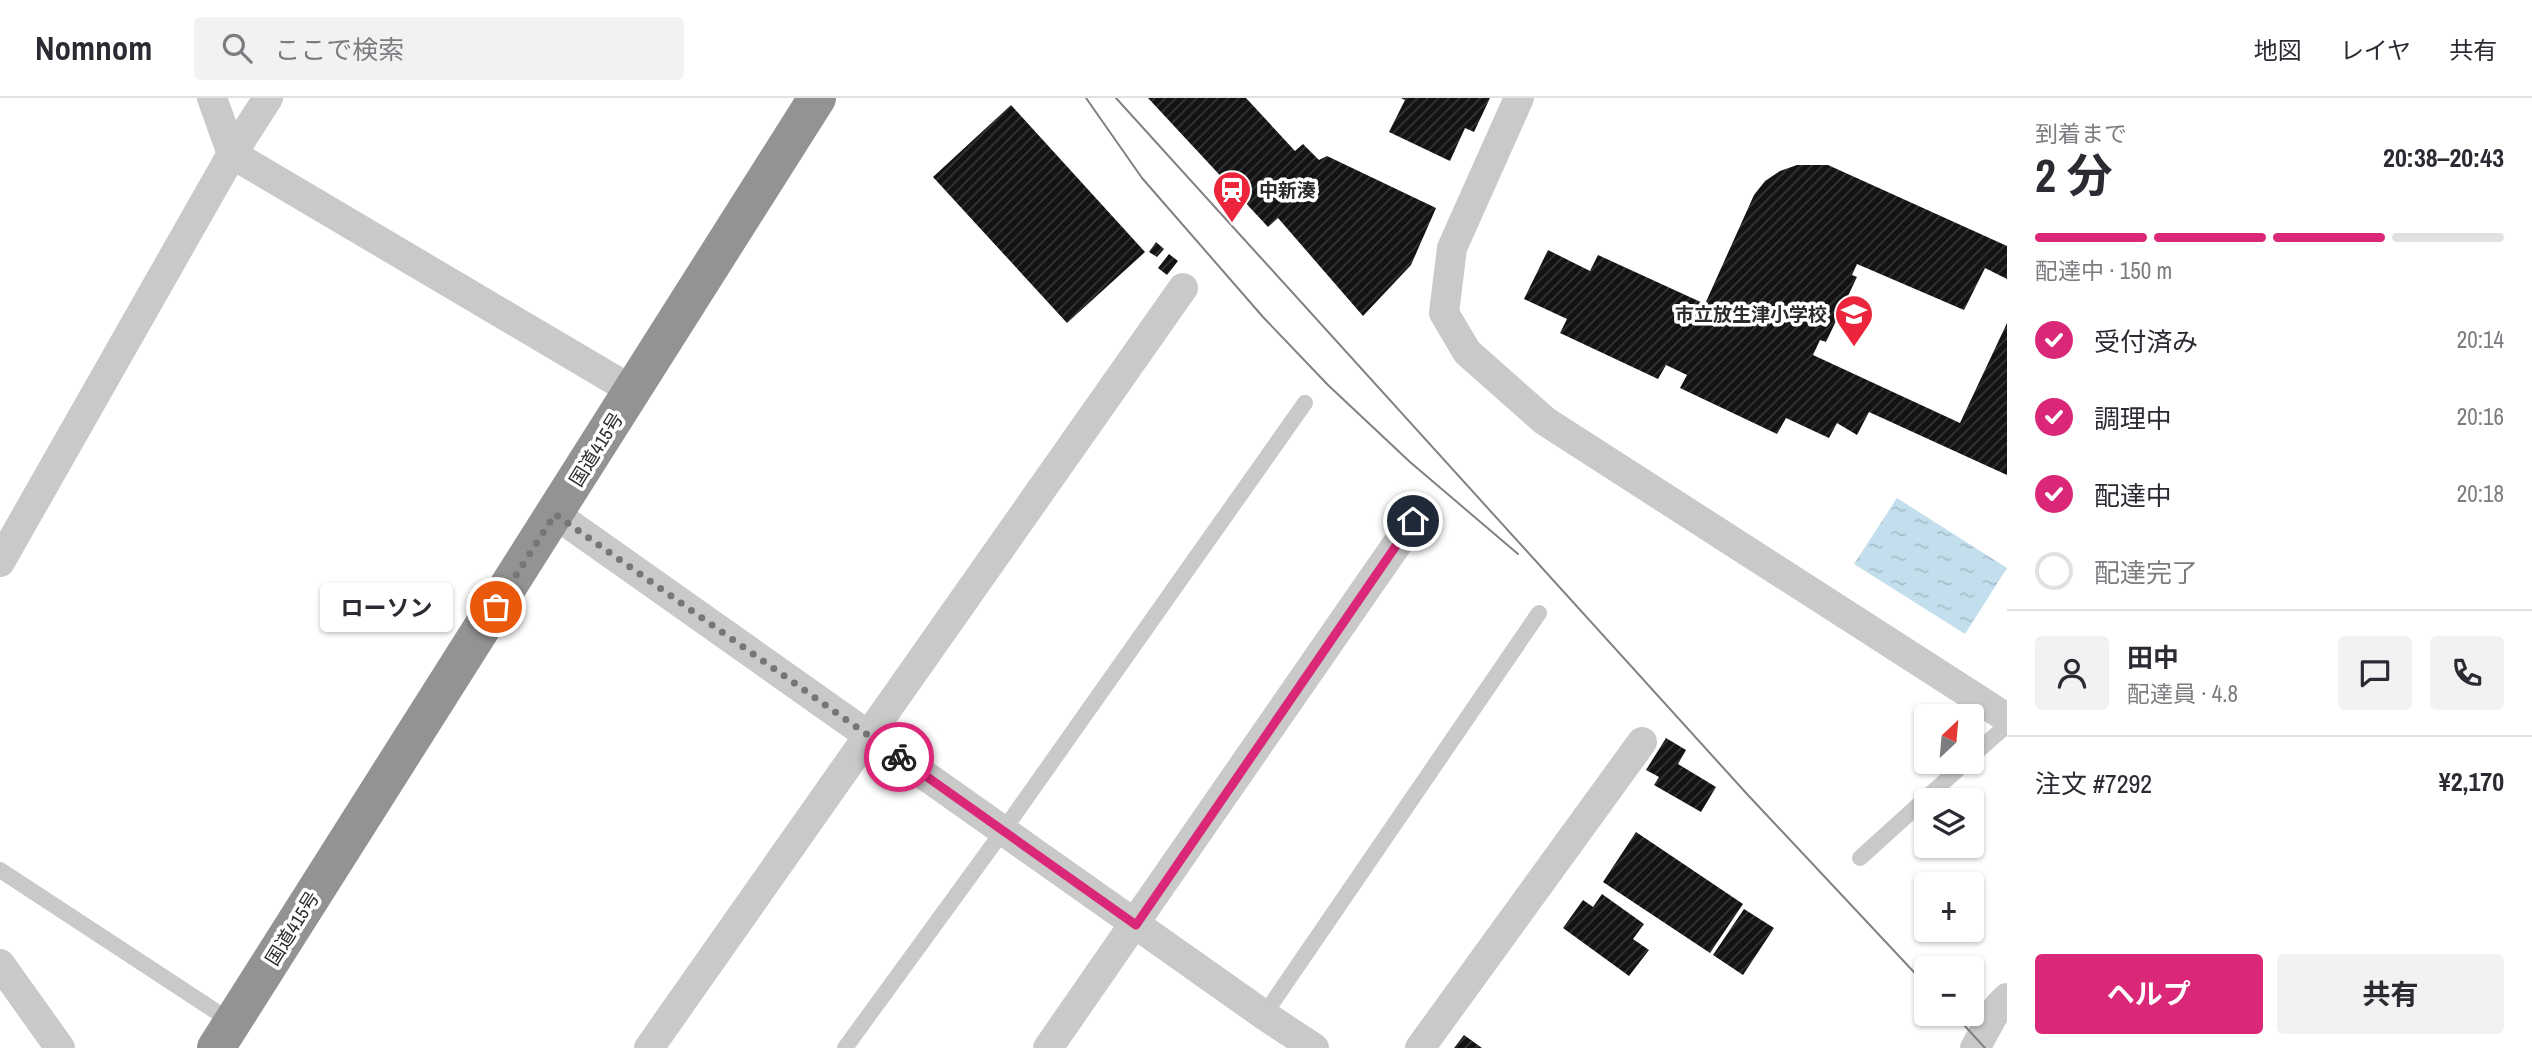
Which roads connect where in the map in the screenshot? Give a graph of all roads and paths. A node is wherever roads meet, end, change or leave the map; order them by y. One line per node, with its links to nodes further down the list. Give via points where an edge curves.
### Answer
1 (212, 98): 5 (street)
2 (268, 98): 5 (street)
3 (817, 98): 7 (highway, 国道415号)
4 (1519, 98): 13 (street, via 1452,248 1444,313 1467,352 1545,421)
5 (232, 154): 7 (street); 11 (street)
6 (1183, 288): 15 (street)
7 (634, 391): 9 (highway, 国道415号)
8 (1305, 403): 19 (lane)
9 (555, 514): 15 (street); 26 (highway, 国道415号)
10 (1413, 521): 22 (street)
11 (0, 562)
12 (1538, 613): 25 (lane)
13 (2007, 718)
14 (2007, 725): 17 (lane)
15 (868, 736): 19 (street); 28 (street)
16 (1642, 742): 32 (street)
17 (1984, 745)
18 (1953, 774): 20 (lane)
19 (1003, 831): 22 (street); 29 (lane)
20 (1860, 858)
21 (0, 870): 26 (lane)
22 (1136, 925): 25 (street); 30 (street)
23 (0, 964): 27 (street)
24 (2004, 1007): 33 (street)
25 (1264, 1015): 31 (street)
26 (224, 1035)
27 (60, 1048)
28 (649, 1048)
29 (845, 1048)
30 (1048, 1048)
31 (1314, 1048)
32 (1420, 1048)
33 (1975, 1048)

